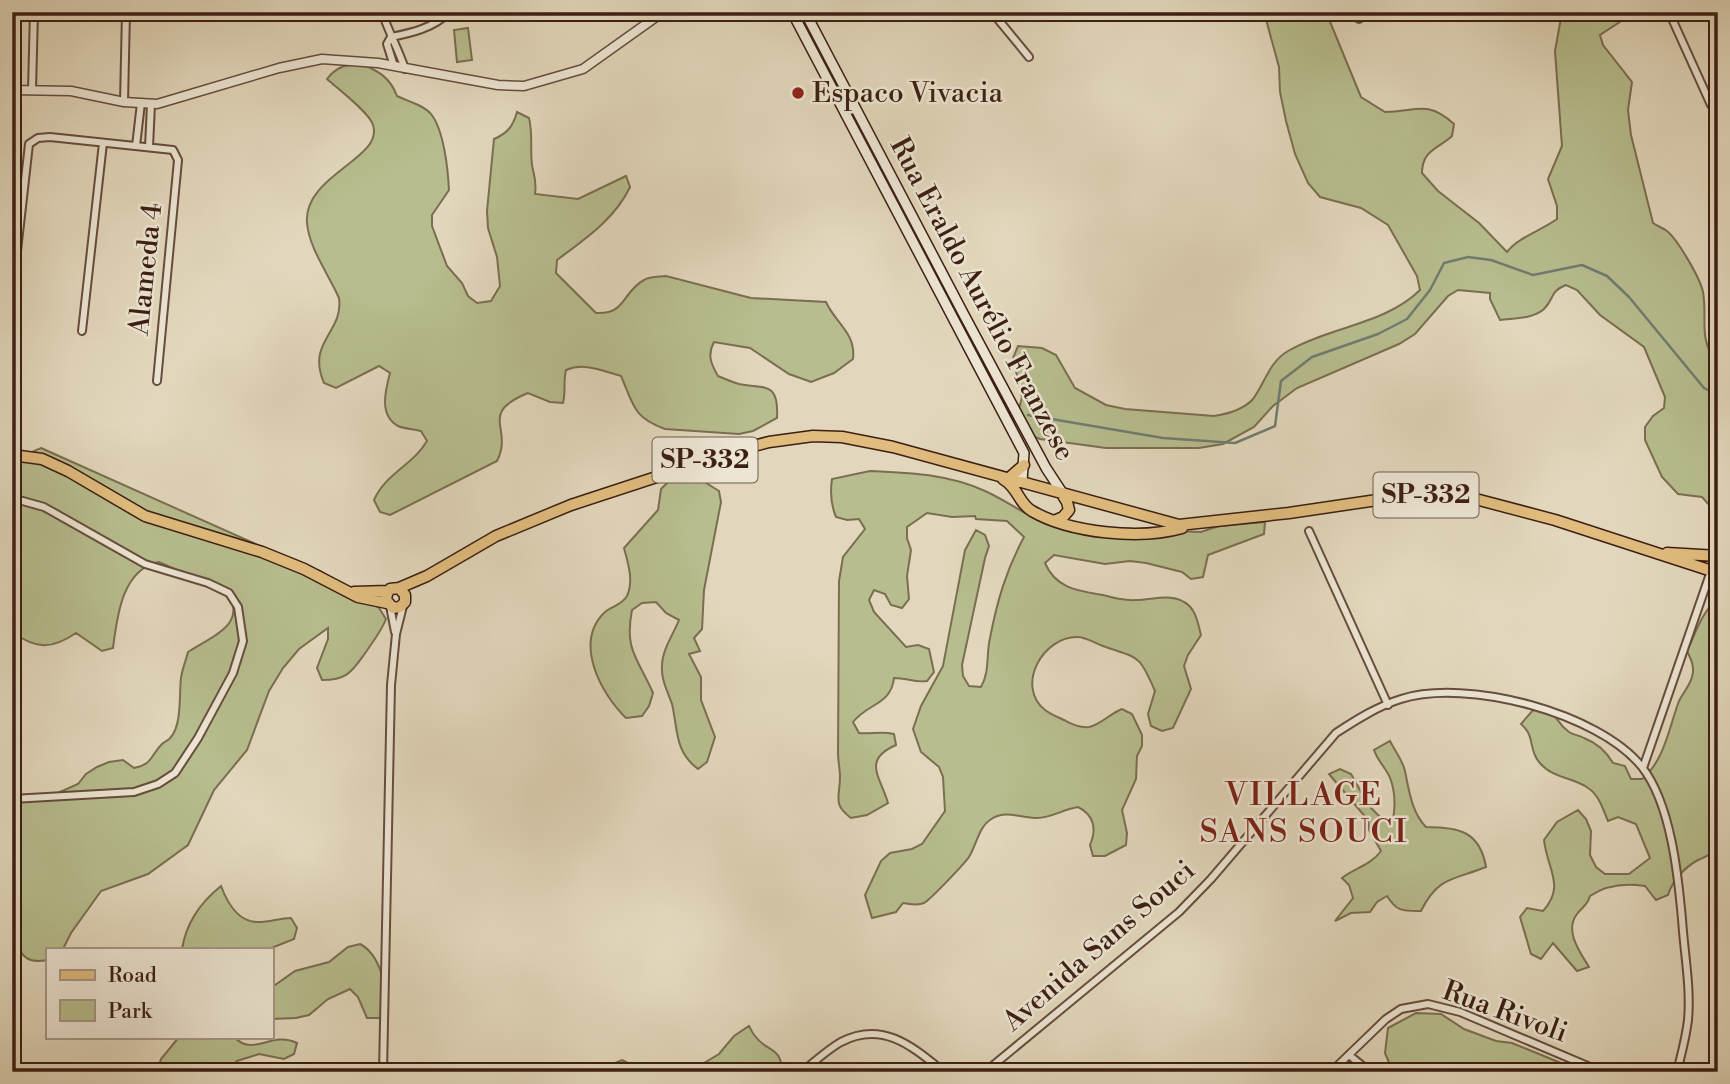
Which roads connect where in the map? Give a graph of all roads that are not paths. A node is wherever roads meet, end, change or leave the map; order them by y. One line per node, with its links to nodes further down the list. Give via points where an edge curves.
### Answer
1 (34, 12): 15 (street)
2 (126, 12): 16 (street)
3 (382, 12): 10 (street)
4 (449, 12): 10 (street, via 419,30)
5 (663, 12): 13 (street, via 583,69 524,86)
6 (792, 12): 27 (main road, Rua Eraldo Aurélio Franzese, via 1024,453)
7 (805, 12): 30 (main road, Rua Eraldo Aurélio Franzese)
8 (992, 12): 11 (street)
9 (1669, 12): 19 (street)
10 (391, 37): 12 (street, via 387,44); 13 (street)
11 (1029, 57)
12 (394, 66): 13 (street); 18 (street, via 348,59 304,61)
13 (405, 69)
14 (12, 90): 15 (street)
15 (32, 90): 16 (street, via 71,91)
16 (124, 102): 17 (street)
17 (141, 103): 18 (street); 21 (street)
18 (151, 104): 22 (street)
19 (1717, 112)
20 (103, 143): 21 (street); 23 (street, via 50,137 29,144); 24 (street)
21 (136, 146): 22 (street)
22 (149, 147): 25 (street, Alameda 4, via 171,149 178,160)
23 (13, 287)
24 (82, 331)
25 (156, 381)
26 (12, 456): 41 (main road, SP-332, via 42,460 145,516 262,552)
27 (1024, 465): 28 (main road); 29 (main road, Rua Eraldo Aurélio Franzese)
28 (1004, 478): 29 (main road, SP-332); 32 (main road, SP-332); 39 (main road, SP-332, via 842,437 769,442 571,505 496,536)
29 (1023, 481): 30 (main road, SP-332); 32 (main road)
30 (1063, 494): 32 (main road, via 1035,491); 33 (main road, via 1069,510); 34 (main road, SP-332, via 1173,524)
31 (12, 498): 47 (street, via 44,507 145,564 229,593 238,607 243,640 233,673 198,738 174,773 158,785 134,792)
32 (1024, 502): 33 (main road, SP-332)
33 (1054, 522): 34 (main road, SP-332, via 1097,533 1164,531)
34 (1193, 525): 36 (main road, SP-332, via 1384,499 1449,495 1488,501)
35 (1309, 531): 45 (street)
36 (1652, 552): 37 (main road, SP-332); 38 (main road, SP-332)
37 (1718, 555)
38 (1715, 572): 46 (street)
39 (427, 576): 40 (main road, SP-332); 42 (main road, SP-332)
40 (394, 590): 41 (main road, SP-332); 42 (main road, via 404,592); 43 (main road, via 386,597)
41 (350, 592): 43 (main road, SP-332)
42 (404, 602): 43 (main road, SP-332, via 396,608); 44 (street)
43 (388, 605): 44 (street)
44 (396, 634): 49 (street)
45 (1388, 705): 46 (street, Avenida Sans Souci, via 1450,693 1516,701 1577,721); 52 (street, Avenida Sans Souci, via 1336,733 1179,912)
46 (1643, 768): 56 (street, Avenida Sans Souci, via 1672,840 1681,901 1688,1017)
47 (12, 799)
48 (1349, 1055): 53 (street, Rua Rivoli); 54 (street); 55 (street, Rua Rivoli, via 1401,1009 1428,1004)
49 (383, 1072)
50 (802, 1072): 51 (street, via 841,1043 876,1034 892,1036)
51 (944, 1072)
52 (985, 1072)
53 (1331, 1072)
54 (1370, 1072)
55 (1602, 1072)
56 (1677, 1072)

